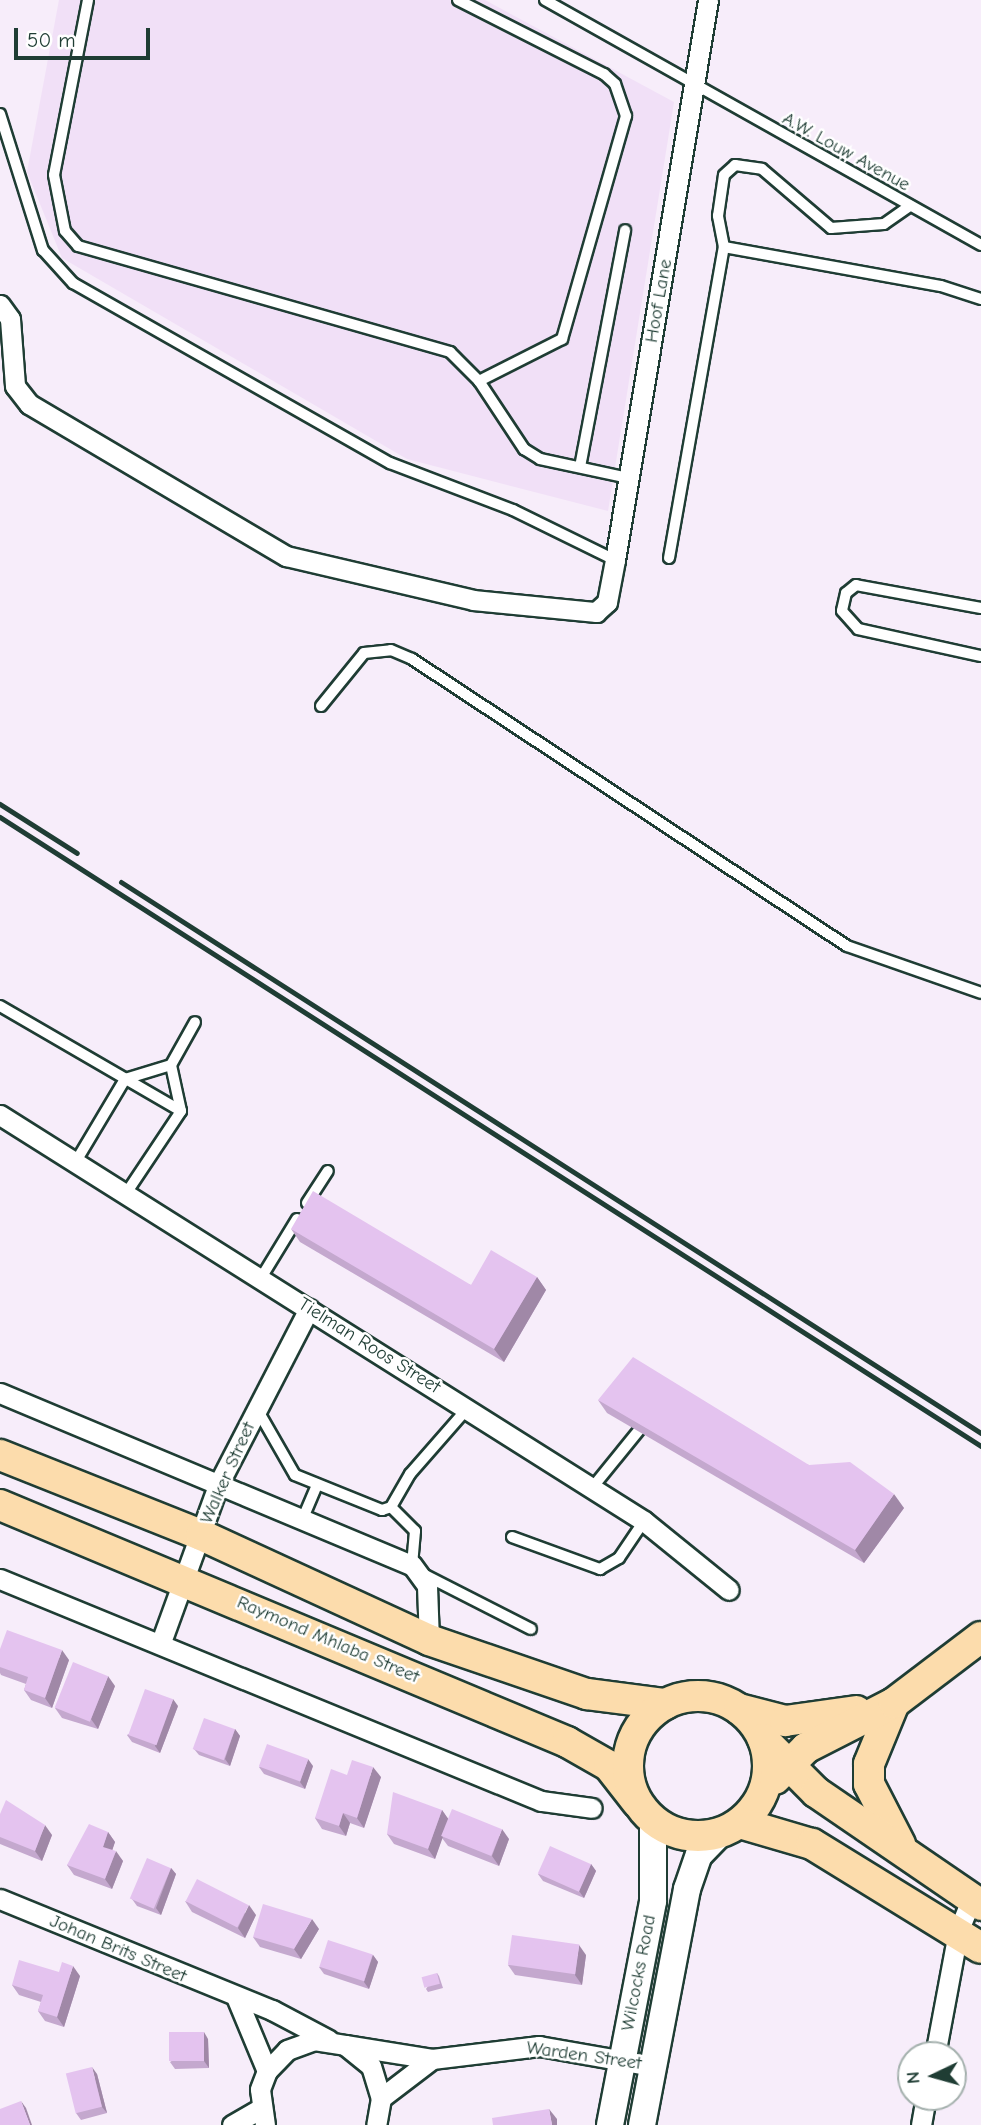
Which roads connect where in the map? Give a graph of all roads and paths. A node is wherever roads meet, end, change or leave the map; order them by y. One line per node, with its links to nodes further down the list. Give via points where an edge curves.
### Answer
1 (88, 0): 13 (lane, via 54,175 65,231 78,246 450,352)
2 (458, 0): 13 (lane, via 604,74 615,84 626,116 562,340)
3 (545, 0): 5 (lane, A.W. Louw Avenue)
4 (708, 0): 5 (street, Hoof Lane)
5 (695, 89): 7 (lane, A.W. Louw Avenue); 15 (street, Hoof Lane)
6 (0, 114): 17 (lane, via 43,250 73,283 390,463 513,510)
7 (910, 206): 9 (lane, A.W. Louw Avenue); 10 (lane, via 884,224 831,228 762,169 735,165 720,193)
8 (625, 230): 14 (lane)
9 (981, 245)
10 (723, 247): 11 (lane, via 941,286); 16 (lane)
11 (981, 299)
12 (0, 305): 17 (street, Hoof Lane, via 10,319 15,386 29,404 296,561 530,610 587,614 607,602)
13 (479, 381): 14 (lane, via 524,449)
14 (580, 467): 15 (lane)
15 (629, 478): 17 (street, Hoof Lane)
16 (669, 558)
17 (615, 560)
18 (981, 608): 19 (lane, via 856,585 846,593 842,611 859,629)
19 (981, 656)
20 (321, 706): 21 (lane, via 364,653 401,655 847,946)
21 (981, 993)
22 (0, 1006): 25 (lane)
23 (195, 1022): 24 (lane)
24 (171, 1065): 25 (lane); 26 (lane)
25 (125, 1079): 26 (lane); 28 (lane)
26 (181, 1111): 30 (lane)
27 (0, 1115): 28 (street, Tielman Roos Street)
28 (75, 1163): 30 (street, Tielman Roos Street)
29 (327, 1171): 31 (lane)
30 (125, 1195): 31 (street, Tielman Roos Street)
31 (261, 1279): 32 (street, Tielman Roos Street)
32 (309, 1309): 34 (street, Tielman Roos Street); 35 (street, Walker Street)
33 (0, 1393): 38 (street)
34 (468, 1408): 40 (street, Tielman Roos Street); 42 (lane)
35 (257, 1409): 38 (street, Walker Street); 39 (lane, via 276,1434 286,1466)
36 (662, 1424): 40 (lane, via 639,1425)
37 (0, 1455): 45 (main road, Raymond Mhlaba Street)
38 (219, 1483): 43 (street); 45 (street, Walker Street)
39 (317, 1485): 42 (lane, via 373,1508); 43 (lane)
40 (592, 1488): 44 (street, Tielman Roos Street)
41 (0, 1505): 49 (main road, Raymond Mhlaba Street)
42 (391, 1507): 47 (lane, via 415,1531)
43 (303, 1518): 47 (street)
44 (644, 1521): 46 (lane, via 619,1558 600,1569); 50 (street, Tielman Roos Street)
45 (201, 1535): 49 (street, Walker Street); 53 (main road, Raymond Mhlaba Street)
46 (512, 1537)
47 (417, 1569): 51 (lane); 53 (street, Raymond Mhlaba Street)
48 (0, 1578): 54 (street)
49 (184, 1578): 54 (street, Walker Street); 62 (main road, Raymond Mhlaba Street, via 590,1753)
50 (729, 1590)
51 (531, 1629)
52 (981, 1637): 55 (main road)
53 (429, 1640): 56 (main road, Raymond Mhlaba Street, via 587,1694)
54 (161, 1643): 61 (street, via 541,1801)
55 (894, 1703): 57 (main road, Raymond Mhlaba Street, via 785,1720); 59 (main road, via 806,1748); 64 (main road, via 873,1752 869,1784 875,1804)
56 (665, 1704): 57 (main road, Raymond Mhlaba Street, via 703,1696); 62 (main road, via 647,1718 628,1758)
57 (739, 1709): 58 (main road)
58 (763, 1740): 59 (main road); 60 (main road)
59 (789, 1765): 60 (main road); 64 (main road)
60 (764, 1789): 63 (main road)
61 (592, 1808)
62 (645, 1811): 63 (main road, Raymond Mhlaba Street, via 673,1832); 72 (street, Wilcocks Road, via 653,1901)
63 (730, 1828): 67 (main road, Raymond Mhlaba Street, via 812,1844); 73 (street, Wilcocks Road, via 699,1855 687,1889)
64 (910, 1858): 66 (main road)
65 (0, 1899): 68 (street, Johan Brits Street)
66 (977, 1902): 67 (street)
67 (970, 1940): 69 (street)
68 (237, 1999): 70 (street, Johan Brits Street, via 292,2018); 74 (street)
69 (938, 2041)
70 (337, 2042): 71 (street, Warden Street); 74 (street, via 300,2043); 75 (street, via 371,2066)
71 (432, 2059): 72 (street, Warden Street, via 539,2046); 75 (street)
72 (623, 2060): 73 (street, Warden Street); 79 (street, Wilcocks Road)
73 (653, 2066): 80 (street, Wilcocks Road)
74 (267, 2071): 76 (street)
75 (381, 2098): 78 (street)
76 (262, 2117): 77 (street)
77 (232, 2125)
78 (376, 2125)
79 (610, 2125)
80 (642, 2125)

